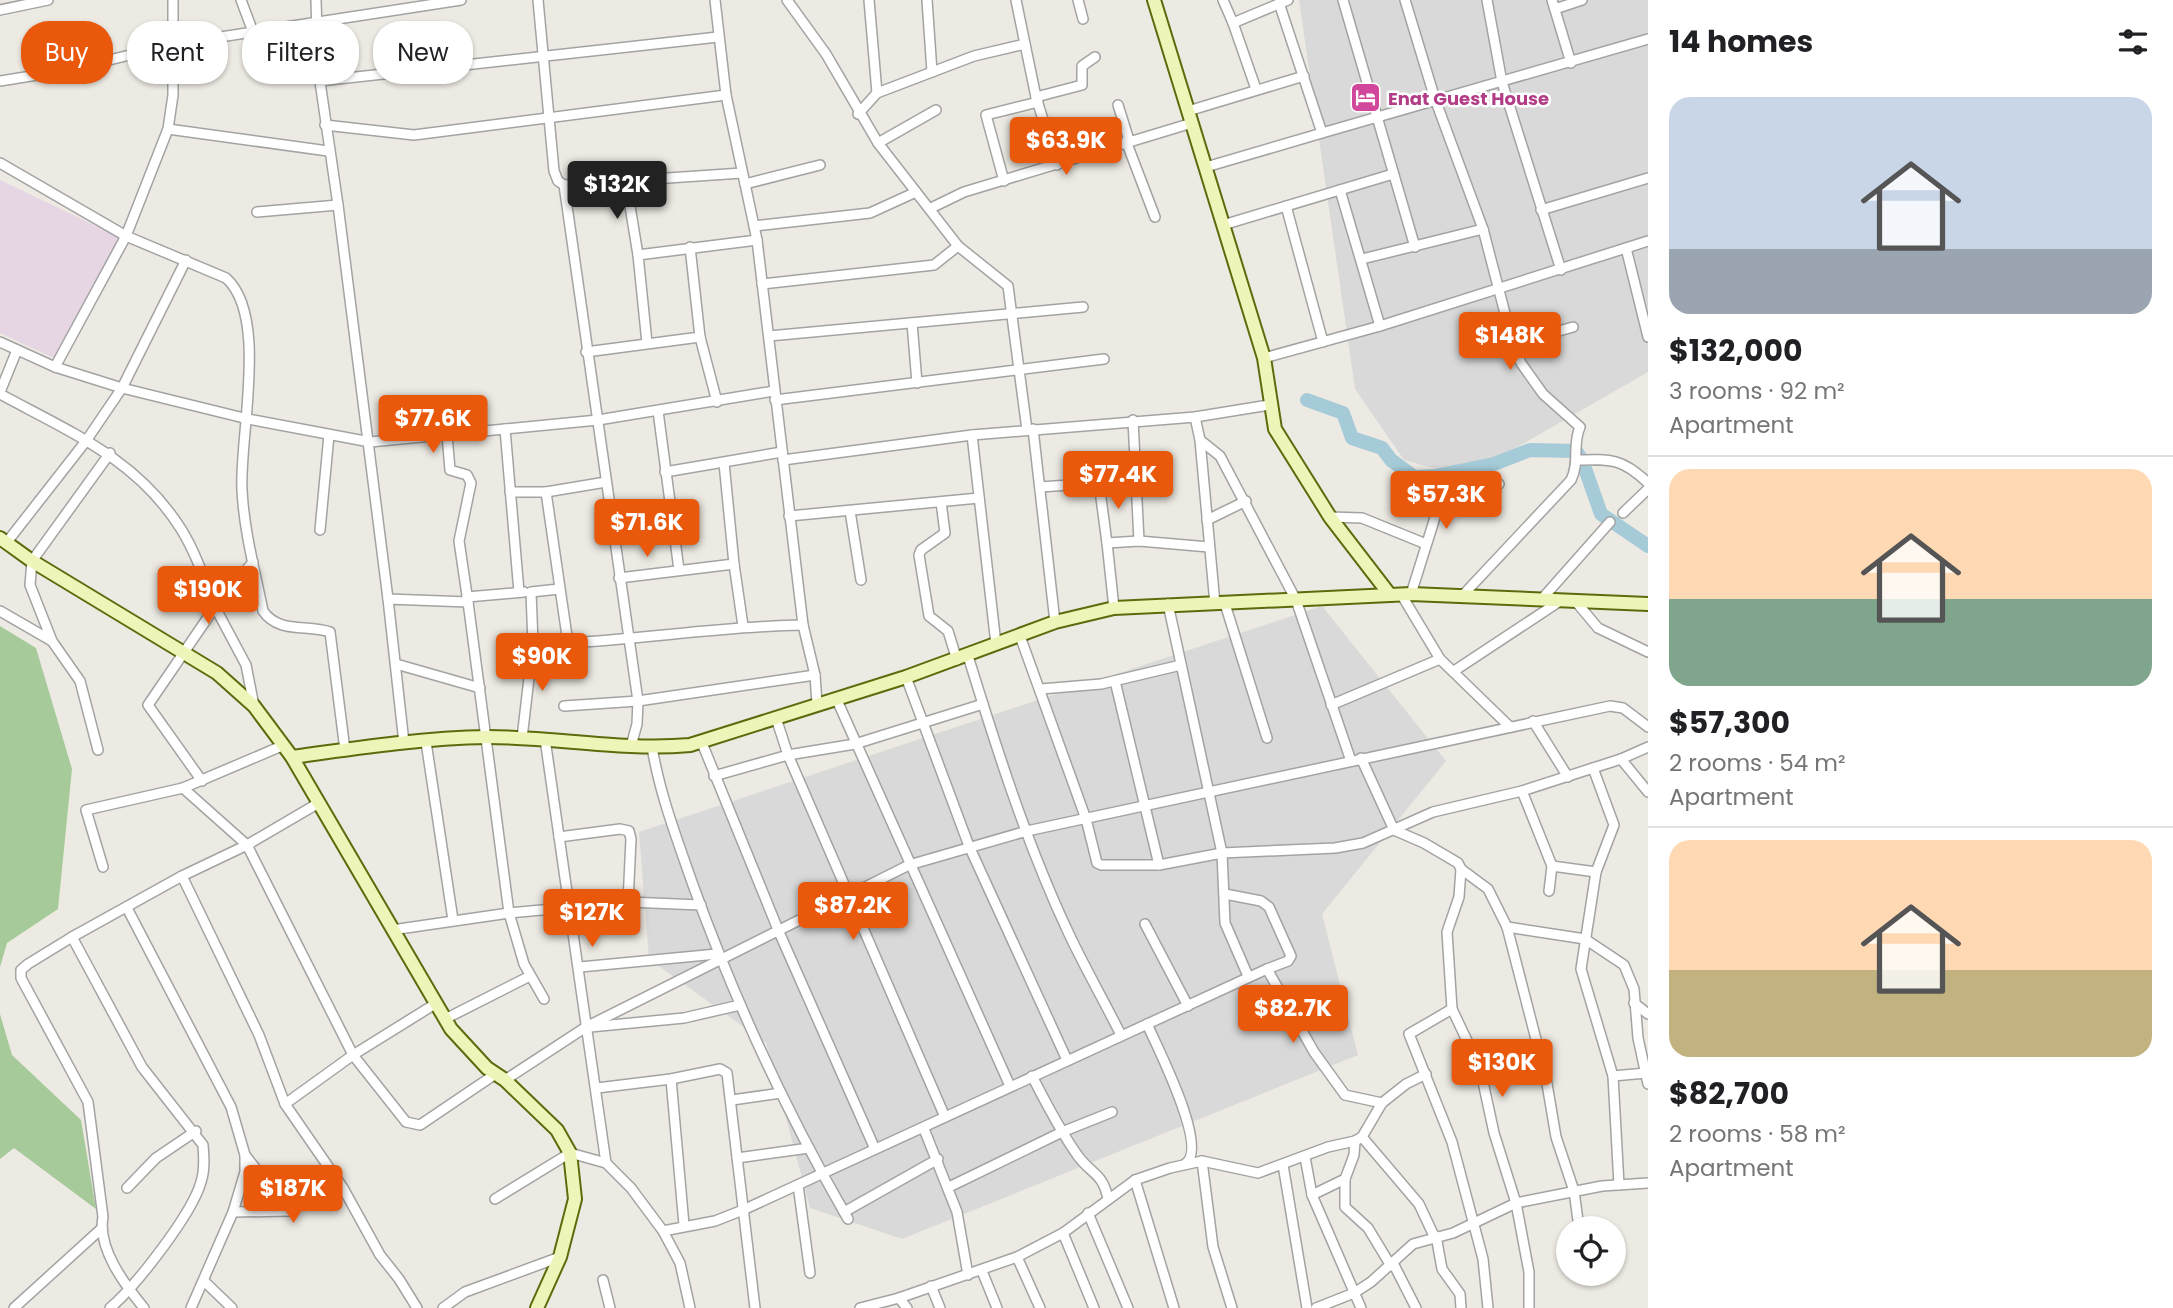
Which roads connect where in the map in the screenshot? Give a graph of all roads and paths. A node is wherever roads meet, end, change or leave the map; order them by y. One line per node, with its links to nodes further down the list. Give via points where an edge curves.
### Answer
1 (48, 0): 21 (street)
2 (173, 0): 23 (street)
3 (241, 0): 24 (street)
4 (316, 0): 25 (street)
5 (461, 0): 25 (street)
6 (538, 0): 32 (street)
7 (715, 0): 27 (street)
8 (787, 0): 48 (street, via 826,54)
9 (869, 0): 42 (street)
10 (927, 0): 34 (street)
11 (1016, 0): 29 (street)
12 (1077, 0): 22 (street)
13 (1154, 0): 50 (street)
14 (1223, 0): 26 (street)
15 (1343, 0): 51 (street)
16 (1405, 0): 44 (street)
17 (1487, 0): 38 (street)
18 (1582, 0): 20 (street)
19 (1283, 1): 26 (street); 35 (street)
20 (1554, 4): 33 (street)
21 (0, 10)
22 (1083, 19)
23 (174, 21)
24 (249, 21)
25 (318, 21)
26 (1233, 23): 41 (street)
27 (718, 37): 32 (street); 43 (street)
28 (1648, 39): 33 (street)
29 (1025, 44): 34 (street); 45 (street)
30 (127, 56): 37 (street)
31 (1096, 57): 45 (street, via 1082,66 1082,85)
32 (543, 58): 36 (street); 49 (street)
33 (1571, 63): 38 (street)
34 (932, 72): 42 (street)
35 (1304, 76): 41 (street); 54 (street)
36 (359, 77)
37 (0, 81)
38 (1502, 82): 44 (street); 74 (street)
39 (172, 84): 53 (street)
40 (320, 84): 52 (street)
41 (1256, 89): 50 (street)
42 (877, 93): 48 (street)
43 (726, 95): 49 (street); 62 (street)
44 (1435, 99): 51 (street); 79 (street)
45 (1037, 100): 60 (street); 65 (street, via 986,115)
46 (1118, 105): 55 (street)
47 (936, 110): 56 (street)
48 (858, 114): 56 (street)
49 (548, 117): 52 (street, via 414,135); 68 (street, via 554,170)
50 (1190, 117): 55 (street); 61 (street)
51 (1377, 117): 54 (street); 63 (street)
52 (324, 125): 57 (street)
53 (168, 129): 57 (street); 80 (street)
54 (1322, 134): 61 (street)
55 (1127, 140): 60 (street); 76 (street)
56 (878, 143): 70 (street)
57 (328, 151): 71 (street)
58 (0, 163): 80 (street)
59 (820, 165): 67 (street)
60 (1057, 165): 65 (street)
61 (1206, 167): 77 (street)
62 (742, 173): 66 (street); 67 (street)
63 (1393, 174): 69 (street); 85 (street)
64 (1648, 178): 74 (street)
65 (1004, 181): 73 (street, via 964,192)
66 (626, 182): 68 (street); 87 (street)
67 (745, 184): 78 (street)
68 (564, 185): 106 (street)
69 (1340, 190): 72 (street); 88 (street)
70 (916, 192): 73 (street); 78 (street, via 870,213)
71 (338, 205): 75 (street); 129 (street)
72 (1286, 206): 77 (street); 102 (street)
73 (931, 208): 83 (street)
74 (1541, 210): 90 (street)
75 (257, 212)
76 (1155, 216)
77 (1223, 225): 107 (street)
78 (754, 226): 81 (street)
79 (1483, 229): 85 (street); 92 (street)
80 (125, 236): 89 (street); 109 (street)
81 (757, 240): 84 (street); 91 (street)
82 (1648, 241): 86 (street)
83 (958, 246): 91 (street, via 934,265); 94 (street, via 1008,285)
84 (690, 247): 87 (street); 99 (street)
85 (1415, 247): 88 (street)
86 (1626, 248): 90 (street); 100 (street)
87 (638, 255): 103 (street)
88 (1362, 259): 96 (street)
89 (186, 260): 112 (street); 119 (street, via 226,278 241,298 248,348)
90 (1561, 270): 92 (street)
91 (762, 284): 98 (street)
92 (1498, 289): 96 (street); 104 (street)
93 (1083, 307): 94 (street)
94 (1011, 313): 95 (street); 110 (street)
95 (912, 323): 98 (street); 111 (street)
96 (1380, 326): 102 (street)
97 (1573, 327): 104 (street)
98 (769, 336): 114 (street)
99 (700, 337): 103 (street); 115 (street)
100 (1648, 337)
101 (0, 342): 105 (street)
102 (1323, 342): 107 (street)
103 (648, 343): 106 (street)
104 (1513, 344): 132 (street, via 1543,394 1578,422)
105 (17, 350): 109 (street); 113 (street)
106 (586, 352): 121 (street)
107 (1264, 358): 116 (street)
108 (1104, 359): 110 (street)
109 (55, 367): 112 (street)
110 (1020, 369): 111 (street); 123 (street)
111 (917, 383): 114 (street)
112 (122, 388): 119 (street); 128 (street)
113 (0, 393): 128 (street)
114 (774, 395): 115 (street); 131 (street)
115 (717, 402): 117 (street)
116 (1269, 405): 118 (street); 150 (street, via 1284,446)
117 (658, 411): 121 (street); 134 (street)
118 (1195, 417): 120 (street); 127 (street)
119 (248, 419): 126 (street); 160 (street, via 242,490)
120 (1133, 420): 123 (street); 135 (street)
121 (598, 421): 122 (street); 136 (street)
122 (505, 429): 124 (street); 142 (street)
123 (1030, 430): 125 (street); 140 (street)
124 (447, 435): 129 (street); 171 (street, via 450,470 467,475 471,483 459,541)
125 (972, 435): 131 (street); 144 (street)
126 (329, 436): 129 (street); 153 (street)
127 (1200, 440): 145 (street, via 1220,456); 151 (street)
128 (86, 441): 130 (street); 154 (street)
129 (370, 442): 170 (street)
130 (110, 453): 159 (street); 179 (street, via 139,477 181,530)
131 (783, 456): 133 (street); 149 (street)
132 (1576, 460): 138 (street, via 1613,459); 169 (street, via 1571,480)
133 (724, 463): 134 (street); 161 (street)
134 (665, 472): 162 (street)
135 (1136, 481): 137 (street); 155 (street)
136 (606, 482): 143 (street); 163 (street)
137 (1100, 483): 140 (street); 156 (street)
138 (1648, 483)
139 (1499, 484): 157 (street, via 1479,491 1464,505 1438,509)
140 (1040, 487): 182 (street)
141 (1648, 489): 148 (street)
142 (510, 492): 143 (street); 166 (street)
143 (546, 492): 165 (street)
144 (979, 498): 146 (street); 190 (street)
145 (1246, 501): 151 (street); 172 (street)
146 (941, 502): 147 (street); 193 (street, via 945,533 919,555 929,616 948,631)
147 (849, 511): 149 (street); 164 (street)
148 (1623, 513)
149 (789, 516): 183 (street)
150 (1330, 517): 157 (street, via 1362,518); 168 (street)
151 (1207, 520): 158 (street)
152 (1610, 522): 173 (street)
153 (320, 530)
154 (3, 540): 159 (street)
155 (1139, 541): 156 (street); 158 (street)
156 (1107, 543): 180 (street)
157 (1426, 544): 168 (street)
158 (1209, 547): 177 (street)
159 (32, 561): 187 (street, via 30,585); 192 (street)
160 (253, 562): 179 (street); 228 (street, via 263,611 269,618 286,626 325,630 333,637)
161 (734, 564): 162 (street); 184 (street)
162 (679, 570): 163 (street)
163 (619, 578): 186 (street)
164 (861, 580)
165 (559, 589): 167 (street); 188 (street)
166 (519, 592): 167 (street); 171 (street)
167 (531, 592): 189 (street)
168 (1400, 594): 169 (street); 172 (street); 194 (street)
169 (1462, 596): 173 (street)
170 (388, 599): 171 (street); 195 (street)
171 (467, 599): 201 (street)
172 (1296, 600): 177 (street); 207 (street)
173 (1541, 600): 174 (street)
174 (1560, 601): 175 (street); 197 (street)
175 (1577, 603): 178 (street); 191 (street, via 1598,628)
176 (1168, 604): 177 (street); 180 (street); 196 (street)
177 (1220, 604): 217 (street)
178 (1648, 604)
179 (215, 607): 192 (street); 208 (street, via 246,665)
180 (1114, 608): 182 (street)
181 (0, 611): 187 (street)
182 (1055, 622): 185 (street)
183 (803, 625): 184 (street); 198 (street)
184 (743, 626): 186 (street)
185 (1020, 636): 190 (street); 202 (street)
186 (628, 640): 188 (street); 204 (street)
187 (52, 641): 227 (street, via 80,681)
188 (568, 643): 189 (street)
189 (533, 644): 216 (street)
190 (996, 644): 193 (street)
191 (1648, 652)
192 (185, 654): 208 (street, via 217,673); 236 (street, via 148,705)
193 (963, 658): 199 (street); 206 (street)
194 (1440, 659): 197 (street); 207 (street)
195 (396, 664): 201 (street); 220 (street)
196 (1181, 665): 200 (street); 239 (street)
197 (1454, 671): 213 (street)
198 (815, 675): 204 (street); 205 (street)
199 (906, 677): 203 (street); 212 (street)
200 (1115, 681): 202 (street); 242 (street)
201 (480, 688): 215 (street)
202 (1041, 688): 243 (street)
203 (836, 698): 205 (street); 222 (street)
204 (638, 701): 209 (street); 224 (street)
205 (817, 704): 210 (street)
206 (983, 704): 212 (street); 244 (street)
207 (1331, 705): 232 (street)
208 (254, 706): 223 (street)
209 (564, 706)
210 (776, 718): 221 (street); 229 (street)
211 (1533, 721): 213 (street); 214 (street, via 1610,706 1623,708); 235 (street)
212 (923, 724): 222 (street); 248 (street)
213 (1510, 727): 232 (street)
214 (1648, 727)
215 (486, 737): 216 (street); 219 (street); 264 (street)
216 (522, 738): 218 (street)
217 (1267, 738)
218 (545, 739): 224 (street); 246 (street)
219 (426, 742): 220 (street); 265 (street)
220 (404, 743): 228 (street)
221 (702, 743): 225 (street); 234 (street)
222 (855, 744): 229 (street); 250 (street)
223 (284, 745): 230 (street); 236 (street)
224 (631, 746): 225 (street)
225 (652, 747): 261 (street, via 660,792)
226 (1648, 747): 231 (street)
227 (98, 750)
228 (345, 750): 230 (street)
229 (788, 755): 234 (street); 259 (street)
230 (292, 757): 241 (street)
231 (1621, 759): 233 (street); 240 (street)
232 (1356, 760): 239 (street); 245 (street)
233 (1593, 768): 235 (street); 255 (street, via 1614,825)
234 (715, 776): 269 (street)
235 (1568, 776): 238 (street)
236 (202, 781): 237 (street)
237 (183, 788): 247 (street); 253 (street, via 86,810)
238 (1522, 791): 245 (street, via 1433,813); 252 (street)
239 (1209, 792): 242 (street); 249 (street)
240 (1648, 792)
241 (317, 804): 247 (street); 268 (street)
242 (1146, 806): 243 (street); 251 (street)
243 (1086, 820): 244 (street); 251 (street, via 1101,865)
244 (1027, 831): 248 (street); 287 (street, via 1068,932)
245 (1394, 831): 249 (street, via 1335,848); 254 (street, via 1447,855)
246 (559, 837): 260 (street, via 629,831); 263 (street)
247 (247, 845): 256 (street); 288 (street)
248 (969, 846): 250 (street); 289 (street)
249 (1222, 853): 251 (street); 258 (street)
250 (909, 865): 259 (street); 297 (street)
251 (1159, 865)
252 (1552, 866): 255 (street); 257 (street)
253 (103, 867)
254 (1461, 869): 267 (street, via 1488,889); 282 (street, via 1447,944)
255 (1596, 872): 271 (street)
256 (181, 876): 262 (street); 302 (street, via 259,1035)
257 (1549, 891)
258 (1225, 894): 274 (street, via 1269,907 1291,956); 276 (street, via 1225,923)
259 (849, 896): 269 (street); 304 (street)
260 (628, 902): 261 (street); 263 (street)
261 (701, 905): 272 (street)
262 (127, 908): 270 (street); 312 (street, via 231,1107)
263 (572, 908): 264 (street); 273 (street)
264 (509, 913): 265 (street); 275 (street)
265 (453, 920): 268 (street)
266 (1145, 924): 281 (street)
267 (1507, 928): 271 (street); 329 (street, via 1546,1078 1556,1137)
268 (392, 930): 279 (street)
269 (779, 932): 272 (street); 310 (street)
270 (72, 937): 306 (street, via 142,1067); 341 (street, via 27,964 21,978 88,1102)
271 (1585, 939): 278 (street, via 1624,965 1631,976); 293 (street, via 1581,969)
272 (719, 957): 273 (street); 280 (street); 286 (street)
273 (580, 967): 286 (street)
274 (1267, 969): 276 (street); 301 (street, via 1336,1086 1345,1095)
275 (530, 976): 277 (street); 284 (street)
276 (1248, 976): 281 (street)
277 (544, 999)
278 (1634, 1003): 283 (street); 290 (street)
279 (435, 1004): 284 (street); 288 (street)
280 (740, 1005): 286 (street, via 684,1018); 299 (street)
281 (1188, 1006): 285 (street)
282 (1451, 1009): 291 (street, via 1409,1034); 333 (street, via 1480,1068)
283 (1648, 1014)
284 (445, 1019): 294 (street, via 468,1050)
285 (1147, 1024): 287 (street); 319 (street, via 1190,1130 1193,1155)
286 (586, 1027): 294 (street); 298 (street)
287 (1121, 1035): 289 (street)
288 (353, 1055): 294 (street, via 413,1126); 302 (street)
289 (1067, 1060): 292 (street)
290 (1646, 1072): 293 (street); 296 (street)
291 (1426, 1074): 301 (street); 339 (street, via 1452,1142)
292 (1032, 1076): 297 (street); 307 (street)
293 (1613, 1076): 326 (street)
294 (500, 1078): 311 (street, via 550,1121)
295 (671, 1079): 298 (street); 300 (street, via 723,1070); 340 (street)
296 (1648, 1084)
297 (1010, 1086): 304 (street)
298 (597, 1088): 317 (street)
299 (781, 1093): 300 (street); 309 (street)
300 (732, 1100): 314 (street)
301 (1382, 1103): 308 (street)
302 (285, 1104): 321 (street)
303 (1112, 1112): 307 (street)
304 (945, 1117): 305 (street)
305 (924, 1129): 310 (street); 315 (street)
306 (195, 1131): 327 (street, via 156,1158); 354 (street, via 203,1145 201,1184)
307 (1062, 1132): 328 (street); 332 (street, via 1080,1159 1101,1178)
308 (1358, 1139): 313 (street); 322 (street); 344 (street, via 1419,1204)
309 (809, 1148): 314 (street); 320 (street)
310 (875, 1149): 320 (street)
311 (570, 1153): 317 (street); 331 (street); 346 (street, via 575,1199)
312 (245, 1155): 335 (street); 336 (street, via 245,1172)
313 (1305, 1157): 318 (street); 330 (street)
314 (737, 1158): 334 (street)
315 (938, 1159): 320 (street, via 846,1215); 328 (street)
316 (1202, 1161): 318 (street, via 1258,1173); 319 (street); 377 (street, via 1213,1247)
317 (606, 1163): 342 (street)
318 (1283, 1165): 378 (street)
319 (1179, 1166): 323 (street)
320 (822, 1173): 325 (street)
321 (336, 1179): 335 (street); 362 (street)
322 (1345, 1179): 330 (street); 347 (street, via 1345,1207 1368,1228)
323 (1135, 1180): 332 (street); 376 (street)
324 (1648, 1183): 326 (street)
325 (798, 1185): 334 (street); 349 (street)
326 (1619, 1185): 329 (street)
327 (127, 1188)
328 (949, 1188): 350 (street)
329 (1574, 1191): 333 (street); 338 (street)
330 (1312, 1195): 355 (street)
331 (495, 1199)
332 (1108, 1199): 337 (street)
333 (1516, 1203): 339 (street); 384 (street, via 1529,1272)
334 (743, 1210): 340 (street, via 715,1221); 367 (street)
335 (289, 1211): 336 (street)
336 (233, 1212): 352 (street)
337 (1088, 1213): 343 (street); 375 (street)
338 (1577, 1216)
339 (1472, 1223): 344 (street); 383 (street, via 1483,1259)
340 (684, 1225): 342 (street)
341 (101, 1229): 354 (street); 357 (street)
342 (663, 1231): 366 (street, via 680,1263)
343 (1063, 1233): 345 (street); 374 (street)
344 (1435, 1236): 347 (street, via 1413,1244); 382 (street, via 1443,1269 1460,1294)
345 (1017, 1256): 348 (street); 373 (street)
346 (560, 1257): 363 (street, via 464,1292); 364 (street)
347 (1392, 1265): 355 (street); 381 (street)
348 (982, 1271): 350 (street); 372 (street)
349 (810, 1273)
350 (968, 1275): 353 (street)
351 (603, 1280): 365 (street)
352 (205, 1282): 360 (street); 361 (street)
353 (931, 1286): 356 (street); 371 (street)
354 (130, 1291): 358 (street); 359 (street)
355 (1354, 1293): 379 (street); 380 (street)
356 (896, 1298): 368 (street); 369 (street); 370 (street)
357 (14, 1308)
358 (110, 1308)
359 (144, 1308)
360 (191, 1308)
361 (232, 1308)
362 (417, 1308)
363 (443, 1308)
364 (537, 1308)
365 (610, 1308)
366 (690, 1308)
367 (755, 1308)
368 (860, 1308)
369 (888, 1308)
370 (907, 1308)
371 (940, 1308)
372 (997, 1308)
373 (1040, 1308)
374 (1094, 1308)
375 (1128, 1308)
376 (1174, 1308)
377 (1231, 1308)
378 (1307, 1308)
379 (1316, 1308)
380 (1361, 1308)
381 (1416, 1308)
382 (1461, 1308)
383 (1488, 1308)
384 (1529, 1308)

